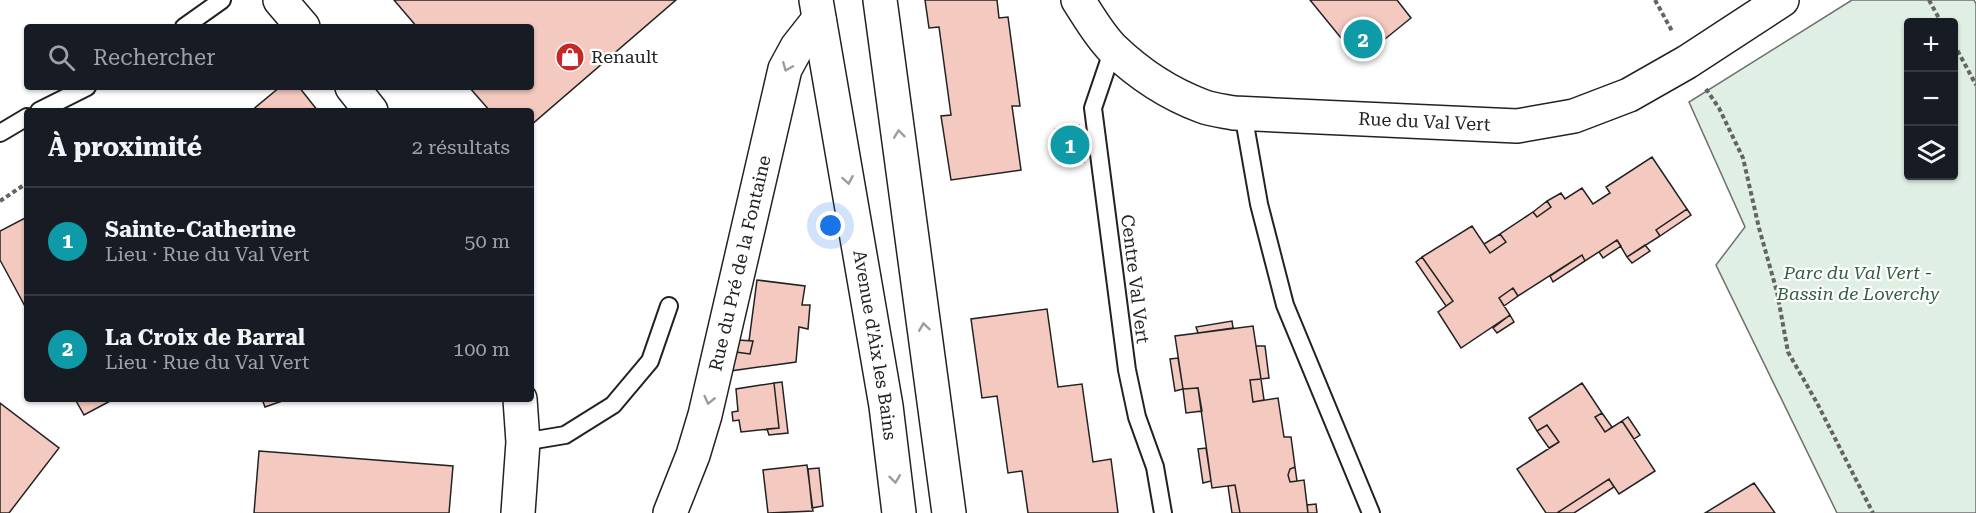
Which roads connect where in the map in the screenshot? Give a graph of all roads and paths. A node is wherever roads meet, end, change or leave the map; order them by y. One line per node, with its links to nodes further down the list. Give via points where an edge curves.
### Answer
1 (222, 0): 9 (lane)
2 (280, 0): 10 (street)
3 (880, 0): 30 (street, one-way to 3)
4 (1078, 0): 11 (street, Rue du Val Vert)
5 (1782, 0): 13 (street, Rue du Val Vert)
6 (1929, 0): 8 (path)
7 (818, 9): 28 (street, Rue du Pré de la Fontaine, one-way to 28, via 785,69 705,415); 29 (street, Avenue d'Aix les Bains, one-way to 29, via 886,406)
8 (1939, 18)
9 (188, 24)
10 (300, 24)
11 (1113, 49): 19 (street, Rue du Val Vert, via 1177,94 1204,107); 31 (lane, Centre Val Vert, via 1093,108 1127,370 1137,417 1155,467)
12 (1958, 53): 14 (path)
13 (1687, 62): 19 (street, Rue du Val Vert, via 1596,109 1518,126); 33 (path, via 1719,108 1743,158 1788,352)
14 (1976, 85)
15 (81, 90): 17 (lane)
16 (354, 90): 18 (street)
17 (45, 108)
18 (369, 108)
19 (1243, 113): 32 (lane, via 1285,304)
20 (24, 119): 21 (lane)
21 (0, 133)
22 (24, 185): 23 (path)
23 (0, 201)
24 (669, 306): 26 (lane, via 650,361 613,405 565,435)
25 (520, 402): 26 (street)
26 (523, 442): 27 (street)
27 (518, 513)
28 (670, 513)
29 (899, 513)
30 (950, 513)
31 (1163, 513)
32 (1371, 513)
33 (1873, 513)

